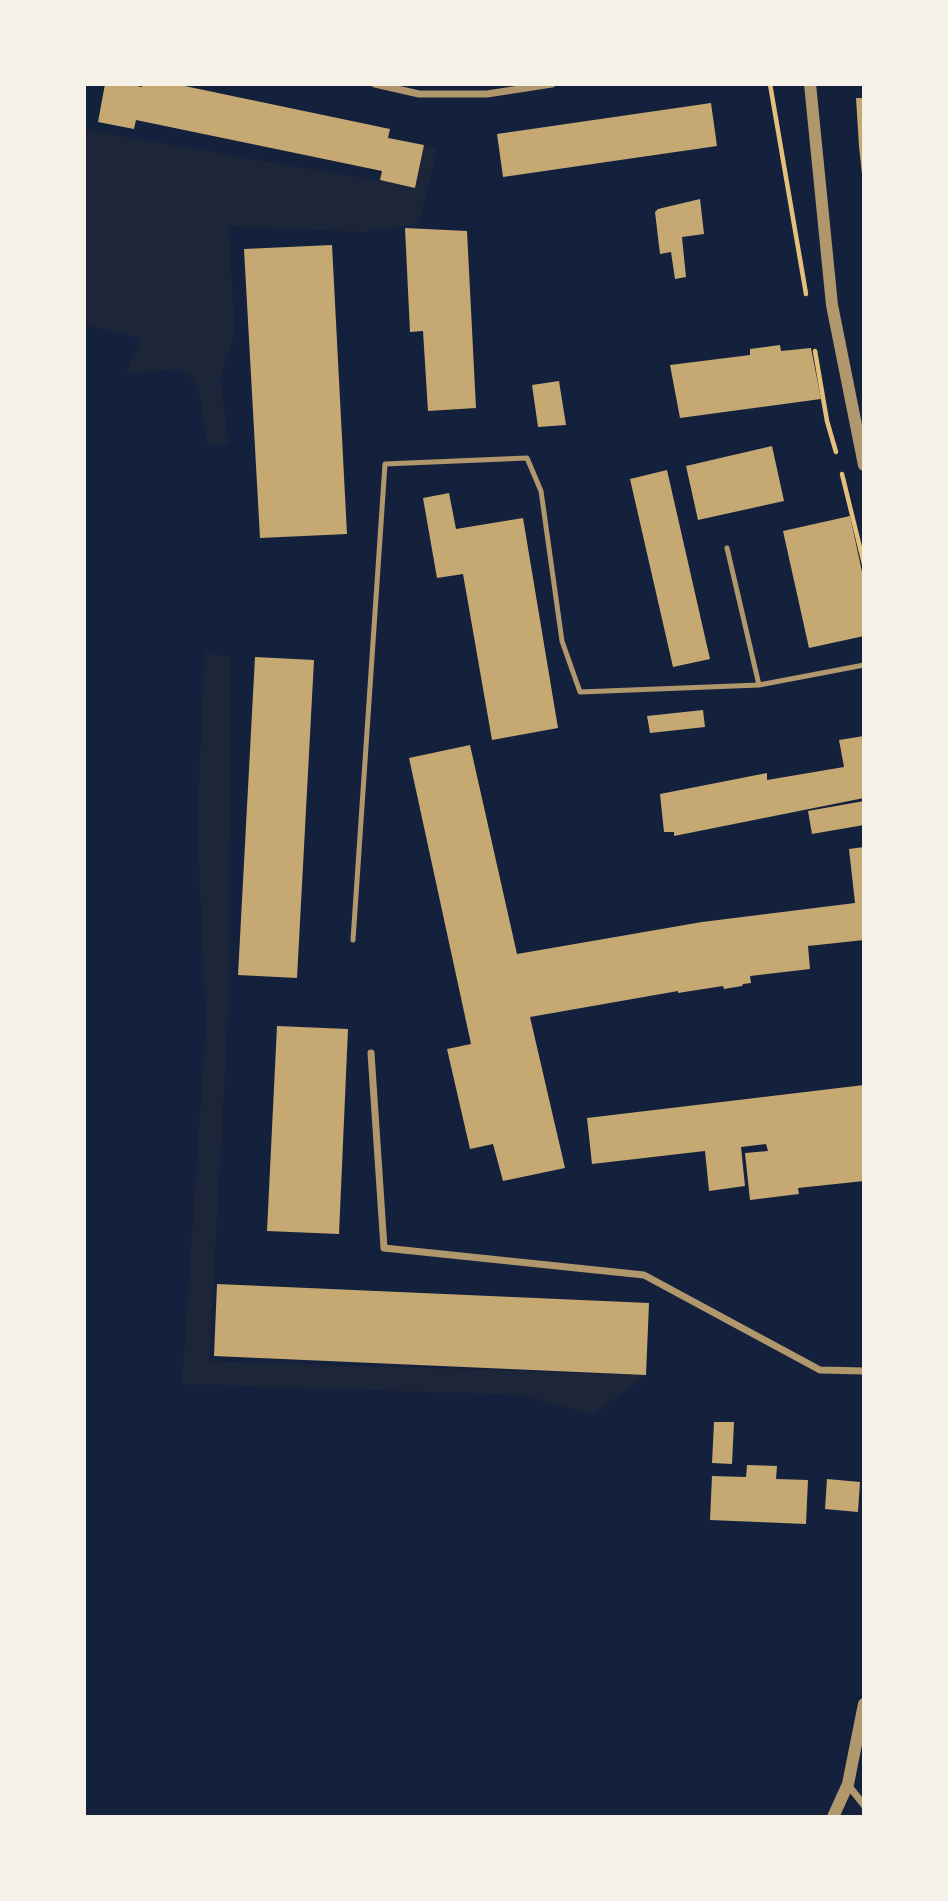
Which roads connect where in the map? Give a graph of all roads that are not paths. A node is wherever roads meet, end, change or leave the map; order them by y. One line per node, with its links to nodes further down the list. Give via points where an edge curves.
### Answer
1 (375, 84): 2 (street, via 419,94 487,94)
2 (552, 84)
3 (810, 84): 4 (street, via 832,305)
4 (864, 465)
5 (727, 548): 7 (lane)
6 (864, 665): 7 (lane)
7 (759, 685): 8 (lane, via 580,692 562,641 541,491 527,458 385,464)
8 (353, 940)
9 (371, 1053): 10 (street, via 384,1248 644,1275 820,1370)
10 (864, 1371)
11 (864, 1704): 12 (street)
12 (848, 1784): 13 (street); 14 (street)
13 (864, 1805)
14 (833, 1817)

